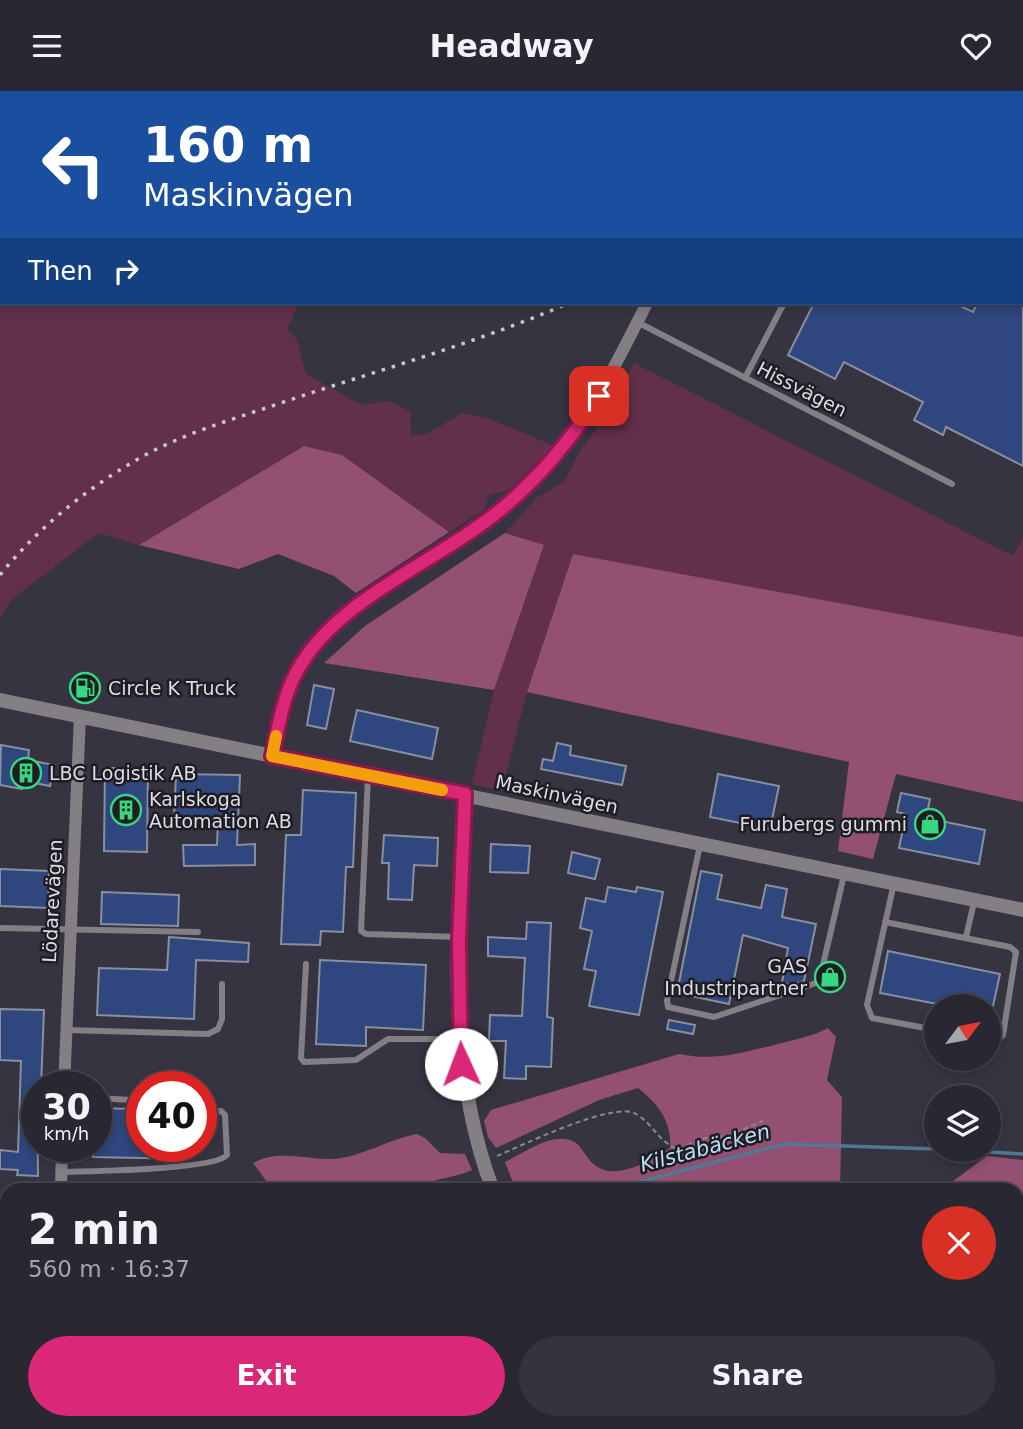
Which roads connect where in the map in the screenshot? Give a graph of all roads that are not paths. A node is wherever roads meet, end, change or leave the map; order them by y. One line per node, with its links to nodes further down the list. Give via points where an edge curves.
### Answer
1 (646, 305): 3 (street)
2 (783, 305): 4 (lane)
3 (637, 322): 4 (lane, Hissvägen); 8 (street, via 581,423 529,486 475,529 359,605 317,641 293,678)
4 (745, 379): 5 (lane, Hissvägen)
5 (952, 484)
6 (0, 700): 7 (street, Maskinvägen)
7 (80, 716): 8 (street, Maskinvägen); 18 (street, Lödarevägen)
8 (272, 756): 9 (street, Maskinvägen)
9 (368, 775): 10 (street, Maskinvägen); 20 (lane, via 361,930 366,934)
10 (465, 794): 11 (street, Maskinvägen); 20 (street)
11 (701, 843): 12 (street, Maskinvägen); 12 (lane, via 667,1000 674,1010 714,1017 819,982)
12 (844, 873): 13 (street, Maskinvägen)
13 (894, 883): 14 (street, Maskinvägen); 16 (lane)
14 (974, 900): 15 (street, Maskinvägen); 21 (lane)
15 (1023, 910)
16 (885, 922): 21 (lane); 24 (lane, via 868,1012 872,1019)
17 (0, 927): 18 (lane)
18 (69, 931): 19 (lane); 25 (street, Lödarevägen)
19 (198, 932)
20 (459, 937): 27 (street)
21 (966, 937): 26 (lane, via 1010,947 1017,956)
22 (306, 964): 27 (lane, via 300,1058 304,1062 356,1060 387,1039)
23 (222, 984): 25 (lane, via 222,1019 218,1029 208,1034)
24 (924, 1028)
25 (66, 1030): 28 (street, Lödarevägen)
26 (1001, 1036)
27 (461, 1039): 35 (street, via 465,1092)
28 (65, 1071)
29 (217, 1111): 30 (lane, via 225,1115 227,1155)
30 (217, 1161)
31 (62, 1162): 33 (street)
32 (213, 1162): 33 (lane)
33 (62, 1172): 34 (street)
34 (61, 1183)
35 (490, 1183)

